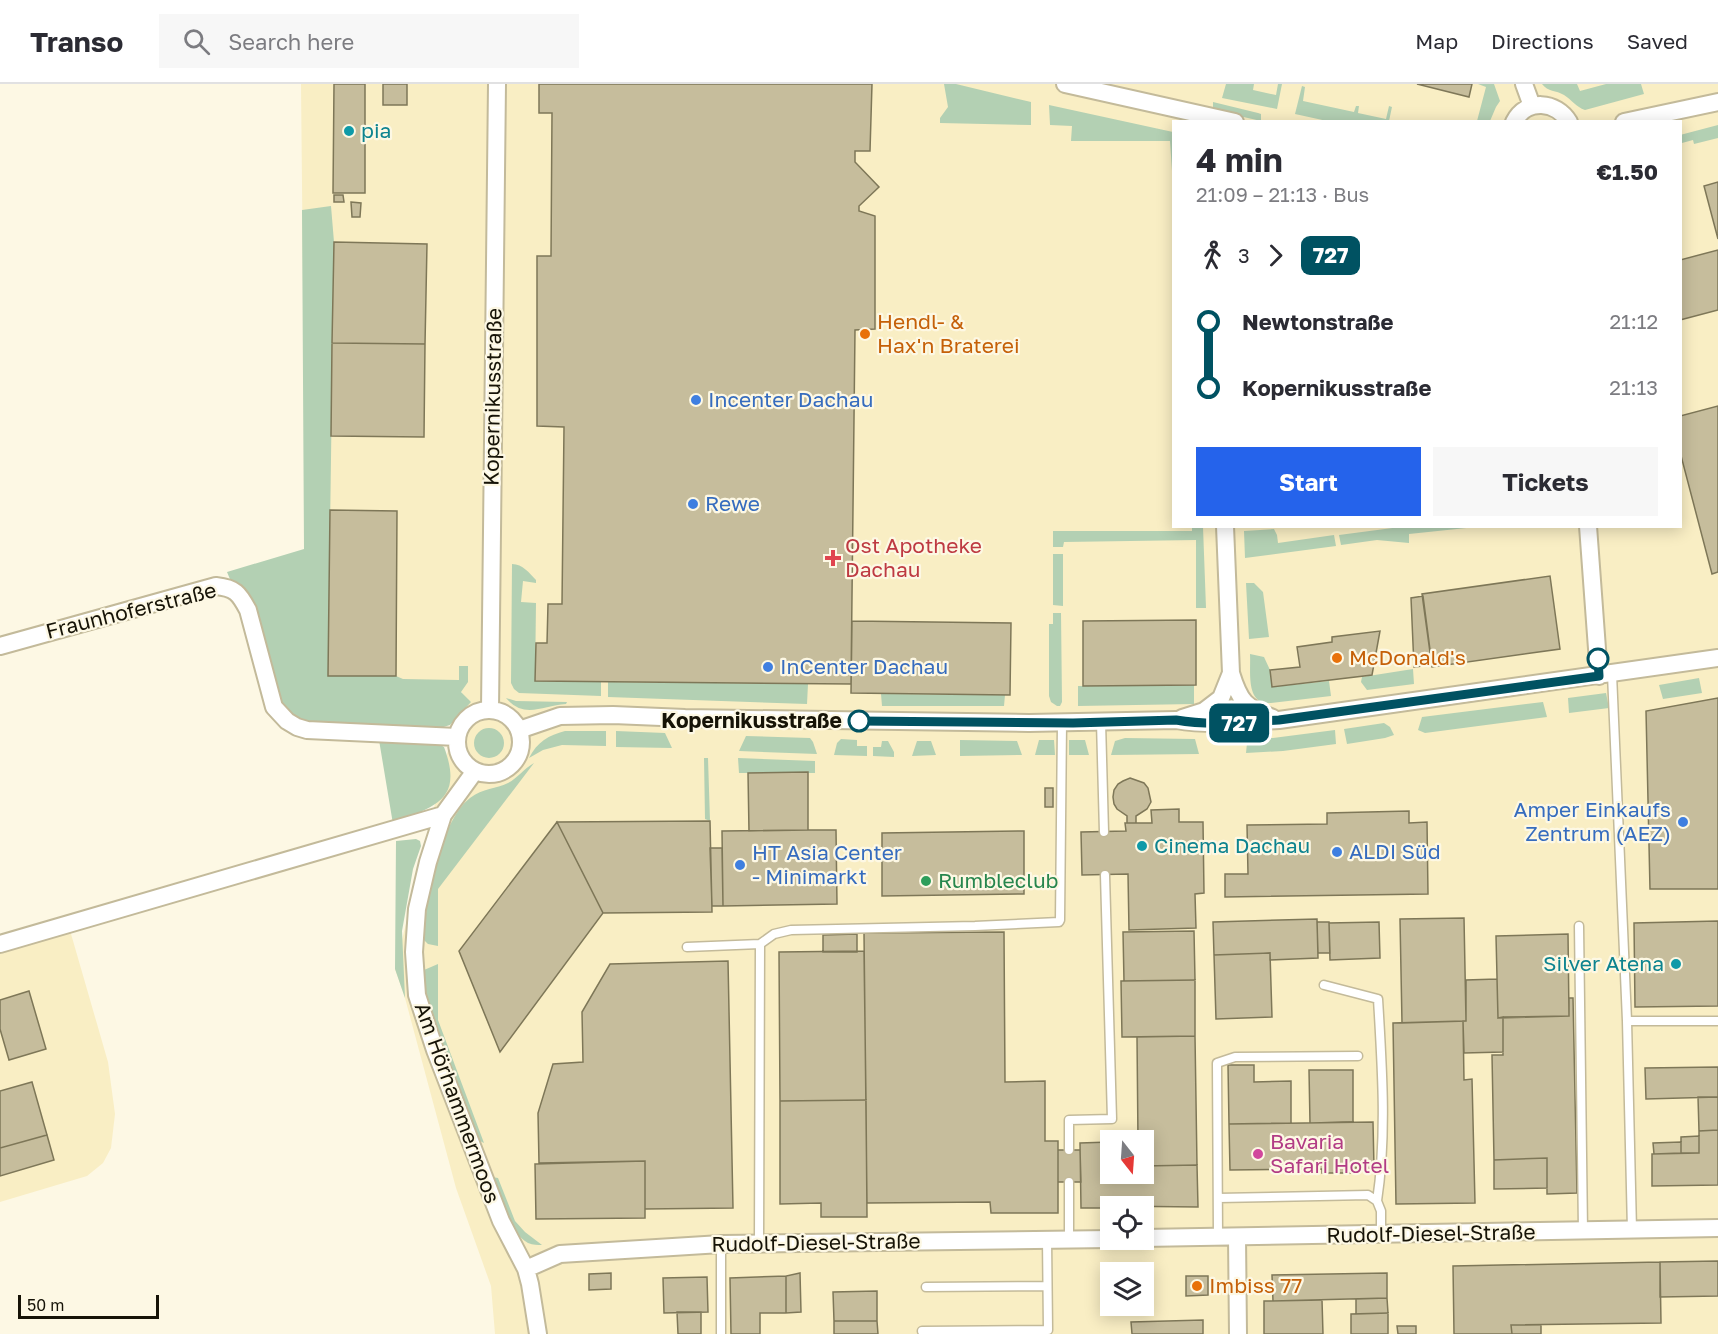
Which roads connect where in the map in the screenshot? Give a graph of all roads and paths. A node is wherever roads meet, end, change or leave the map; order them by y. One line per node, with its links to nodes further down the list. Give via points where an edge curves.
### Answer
1 (497, 84): 16 (street, Kopernikusstraße)
2 (1065, 84): 6 (street)
3 (1524, 84): 5 (street)
4 (1718, 102): 9 (street)
5 (1532, 106): 7 (street); 8 (street, via 1550,105)
6 (1227, 120)
7 (1516, 120)
8 (1568, 120)
9 (1633, 120)
10 (1225, 528): 14 (street)
11 (1588, 528): 15 (street)
12 (0, 645): 22 (street, Fraunhoferstraße, via 216,586 228,587 242,598 248,610 274,707 286,721 307,730)
13 (1718, 658): 15 (street)
14 (1231, 674): 17 (street, via 1221,698 1204,711); 18 (street, via 1243,702)
15 (1606, 675): 18 (street); 32 (lane)
16 (490, 710): 21 (street, via 507,716); 22 (street, via 469,718)
17 (1176, 720): 18 (street); 19 (street)
18 (1279, 720)
19 (1101, 722): 20 (street); 25 (lane)
20 (1062, 723): 21 (street, via 613,715 560,716); 29 (lane, via 1059,922 791,930 774,934)
21 (519, 730): 23 (street, via 521,747 514,763 492,774)
22 (457, 737): 23 (street, via 461,757)
23 (475, 771): 24 (street, Am Hörhammermoos)
24 (443, 815): 28 (street); 51 (street, Am Hörhammermoos, via 417,909 417,995 501,1221)
25 (1104, 831)
26 (1105, 875): 35 (lane, via 1112,1119 1069,1120)
27 (1579, 926): 41 (lane)
28 (0, 944)
29 (760, 944): 30 (lane); 50 (lane)
30 (687, 947)
31 (1324, 985): 38 (lane, via 1378,999 1382,1070)
32 (1627, 1021): 33 (lane); 40 (lane)
33 (1718, 1022)
34 (1358, 1056): 37 (lane, via 1235,1057 1217,1063)
35 (1069, 1150)
36 (1070, 1182): 47 (lane)
37 (1218, 1198): 38 (lane, via 1368,1195); 43 (lane)
38 (1377, 1201): 42 (lane)
39 (1718, 1228): 40 (street, Rudolf-Diesel-Straße)
40 (1632, 1230): 41 (street, Rudolf-Diesel-Straße)
41 (1583, 1231): 42 (street, Rudolf-Diesel-Straße)
42 (1381, 1234): 44 (street, Rudolf-Diesel-Straße)
43 (1218, 1237): 44 (street, Rudolf-Diesel-Straße); 45 (street, Rudolf-Diesel-Straße)
44 (1237, 1237): 57 (street)
45 (1154, 1238)
46 (1047, 1239): 47 (street, Rudolf-Diesel-Straße); 50 (street, Rudolf-Diesel-Straße); 52 (lane)
47 (1069, 1239): 48 (street, Rudolf-Diesel-Straße)
48 (1100, 1239)
49 (721, 1244): 50 (street, Rudolf-Diesel-Straße); 51 (street, Rudolf-Diesel-Straße, via 560,1254); 56 (lane)
50 (759, 1244)
51 (526, 1269): 55 (street, Am Hörhammermoos)
52 (1047, 1286): 53 (lane); 54 (lane, via 1048,1329)
53 (926, 1287)
54 (922, 1331)
55 (535, 1333)
56 (721, 1334)
57 (1238, 1334)

